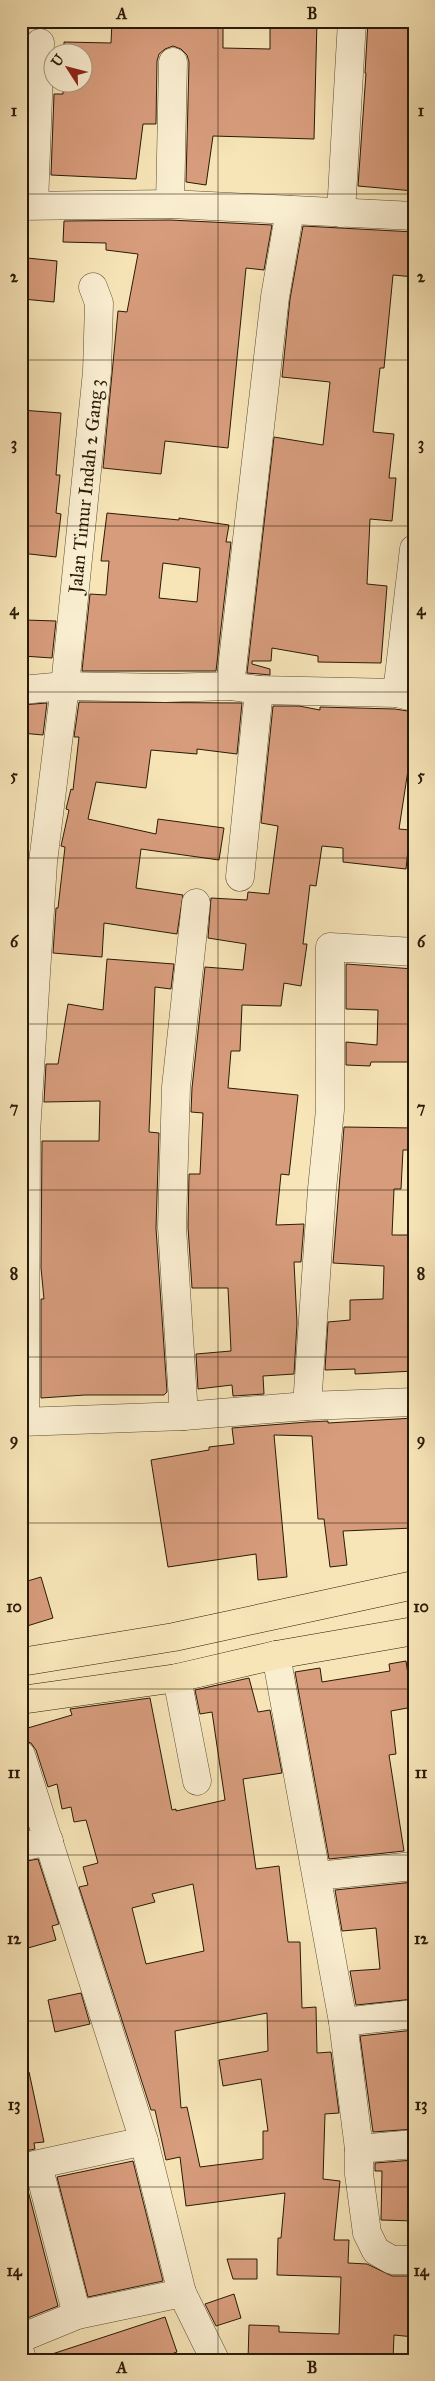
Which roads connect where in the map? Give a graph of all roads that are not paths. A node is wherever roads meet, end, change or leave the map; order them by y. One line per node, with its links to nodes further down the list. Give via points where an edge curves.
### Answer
1 (352, 21): 7 (street)
2 (40, 43): 5 (street)
3 (173, 62): 4 (street)
4 (170, 204): 5 (street); 6 (street)
5 (28, 205)
6 (290, 210): 7 (street); 12 (street, via 274,297)
7 (341, 213): 8 (street)
8 (414, 216)
9 (93, 287): 11 (street, Jalan Timur Indah 2 Gang 3, via 98,303 97,372)
10 (414, 549): 15 (street)
11 (65, 686): 12 (street); 13 (street); 22 (street, Jalan Timur Indah 2 Gang 3, via 43,862 26,1134)
12 (230, 686): 14 (street)
13 (21, 690)
14 (259, 690): 15 (street); 16 (street)
15 (405, 695)
16 (240, 877)
17 (196, 903): 21 (street, via 176,1088 172,1226)
18 (414, 952): 20 (street, via 330,947 330,1110)
19 (414, 1402): 20 (street)
20 (307, 1406): 21 (street)
21 (184, 1416): 22 (street)
22 (23, 1422)
23 (414, 1585): 26 (main road, via 174,1637)
24 (414, 1631): 25 (main road)
25 (276, 1655): 27 (main road); 34 (street)
26 (21, 1662)
27 (177, 1678): 28 (main road); 30 (street)
28 (21, 1700)
29 (21, 1755): 31 (street)
30 (197, 1781)
31 (49, 1842): 32 (street); 37 (street)
32 (21, 1848)
33 (414, 1866): 34 (street)
34 (317, 1876): 36 (street)
35 (414, 2014): 36 (street)
36 (344, 2022): 39 (street)
37 (144, 2141): 40 (street); 42 (street)
38 (414, 2144): 39 (street)
39 (359, 2149): 41 (street, via 358,2174 371,2243 376,2251 392,2260)
40 (30, 2167): 43 (street)
41 (414, 2260)
42 (182, 2293): 43 (street); 47 (street)
43 (77, 2315): 44 (street)
44 (21, 2338)
45 (21, 2355): 46 (street)
46 (22, 2360)
47 (215, 2360)

